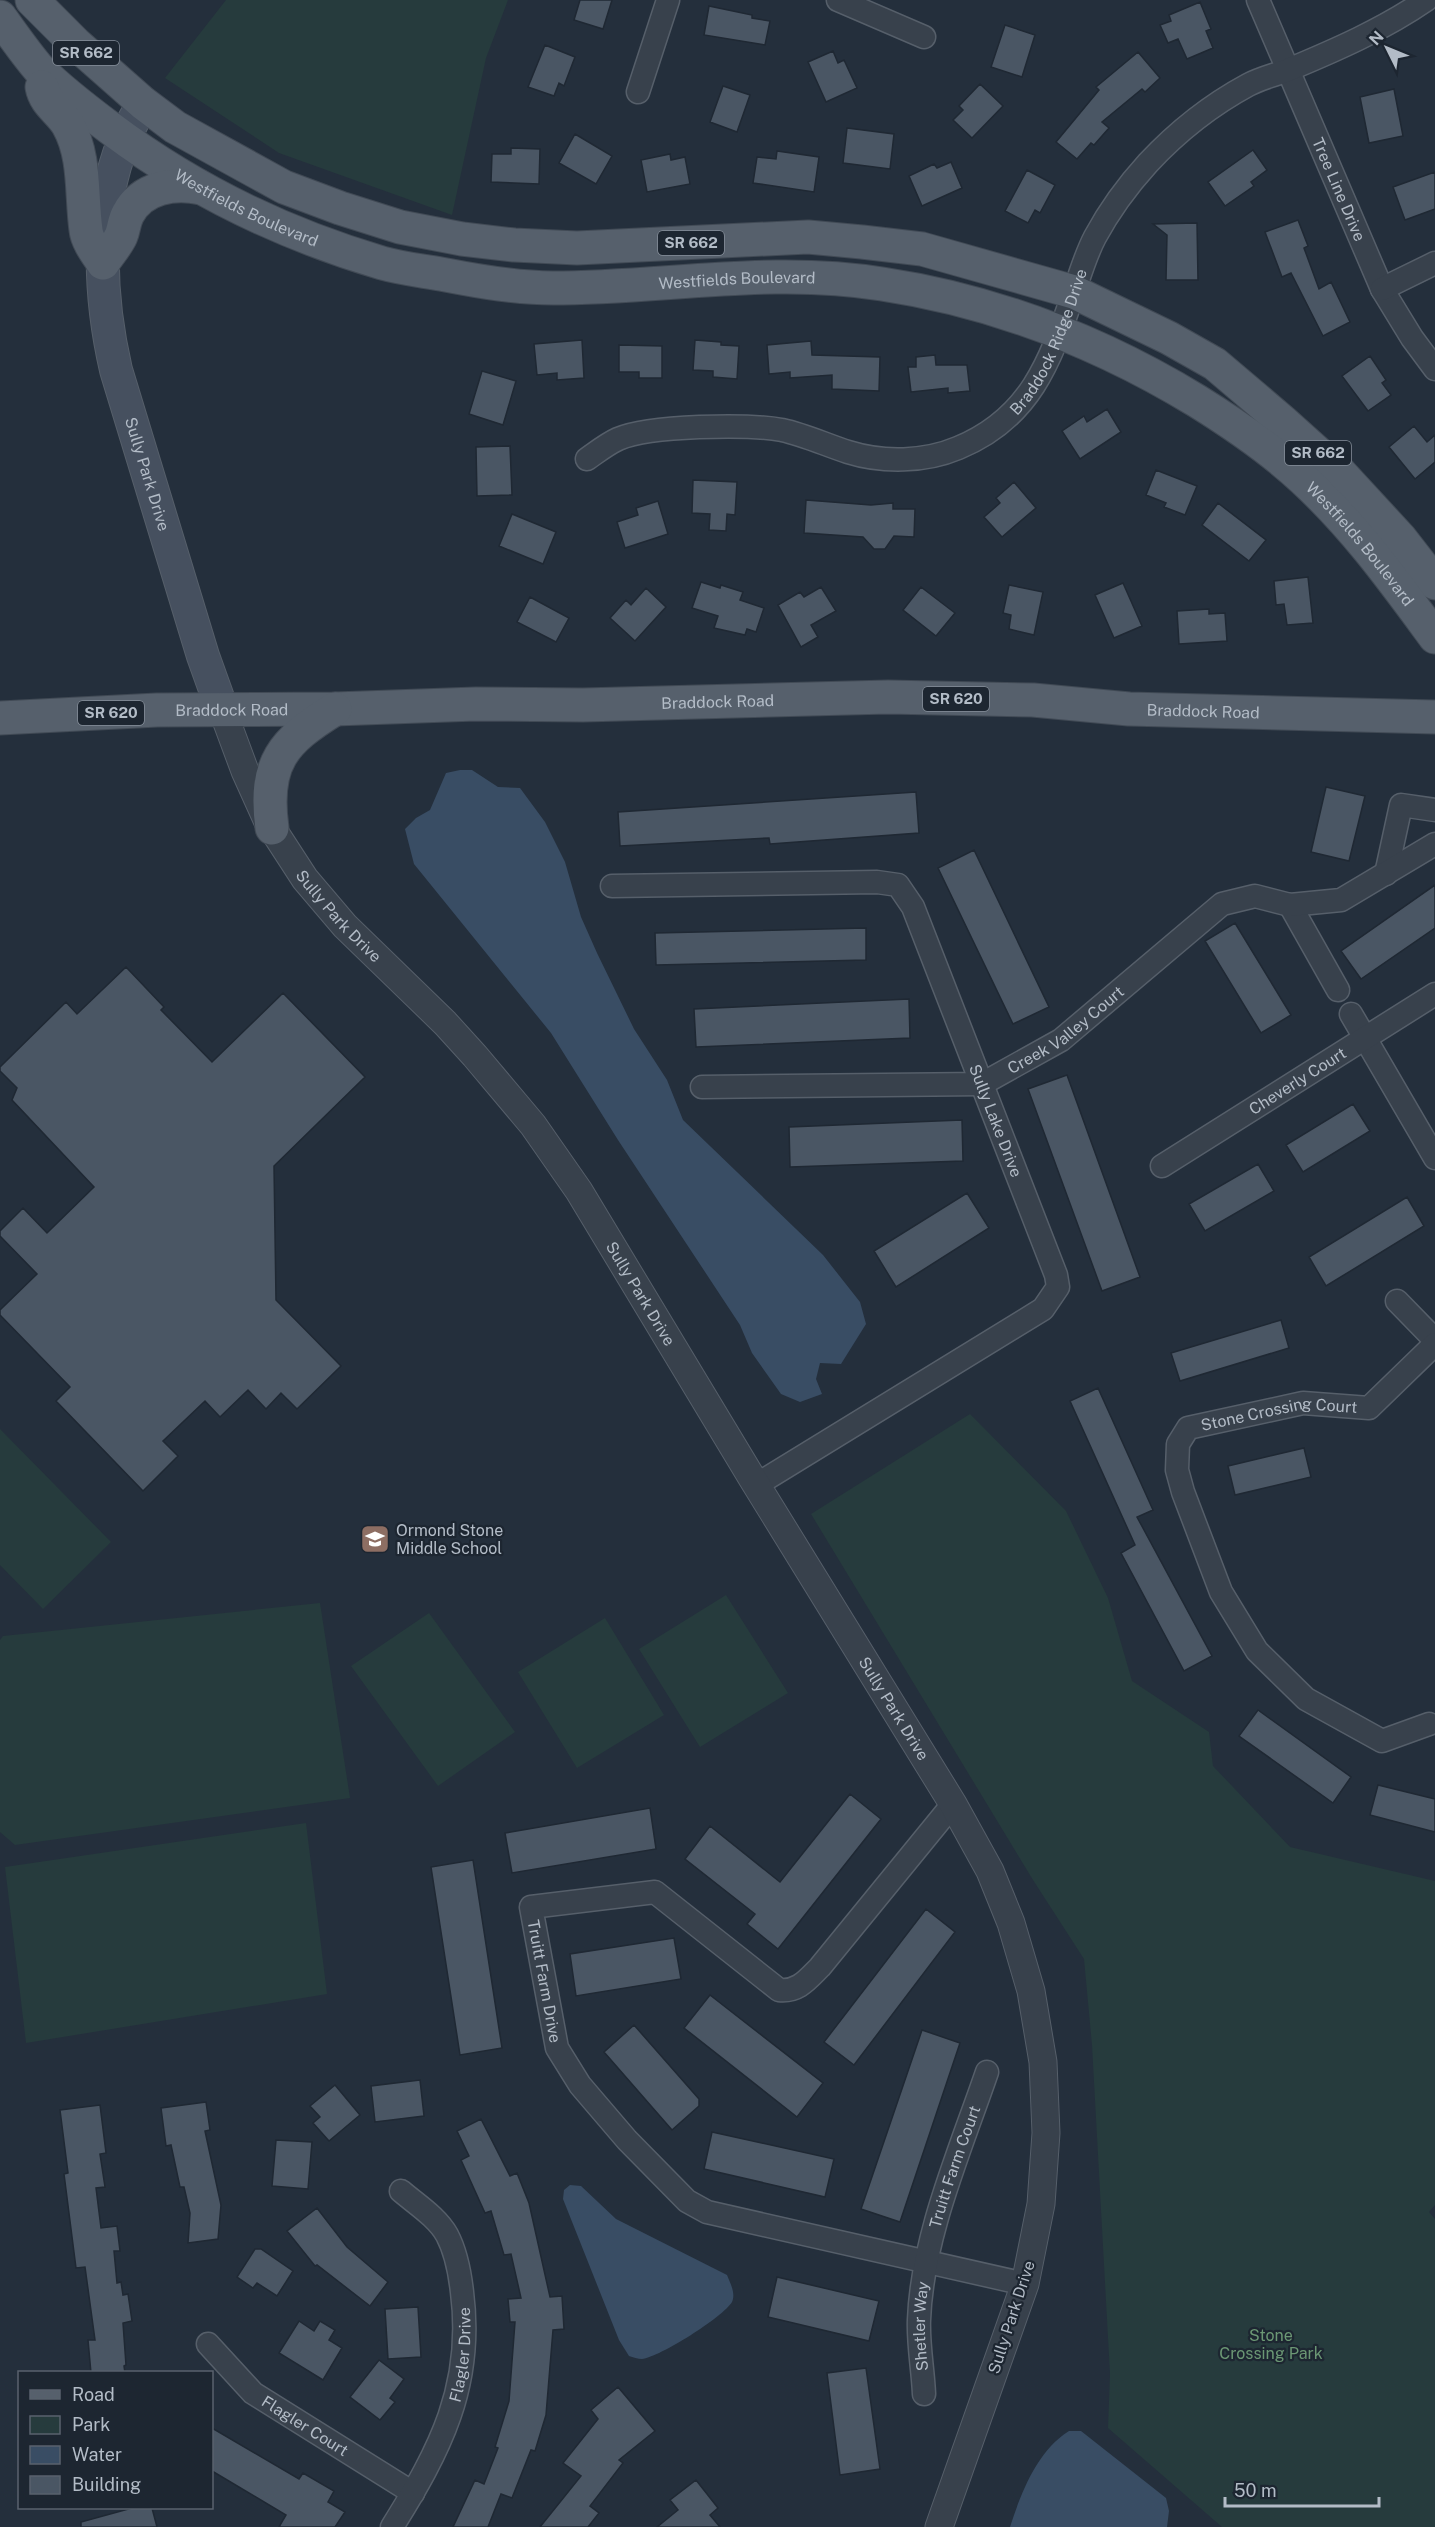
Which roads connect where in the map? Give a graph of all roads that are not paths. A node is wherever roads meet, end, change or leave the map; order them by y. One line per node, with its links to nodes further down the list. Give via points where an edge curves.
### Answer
1 (32, 0): 11 (main road, Westfields Boulevard / SR 662)
2 (668, 0): 10 (street)
3 (838, 0): 7 (street)
4 (1258, 0): 9 (street, Tree Line Drive)
5 (1426, 0): 9 (street, Braddock Ridge Drive, via 1366,35)
6 (0, 17): 8 (main road, Westfields Boulevard / SR 662)
7 (924, 37)
8 (39, 68): 12 (main road, Westfields Boulevard / SR 662); 14 (main road, via 44,97 68,126 78,154 86,233)
9 (1288, 69): 16 (street, Tree Line Drive); 17 (street, Braddock Ridge Drive, via 1219,102 1148,163 1095,237)
10 (638, 92)
11 (143, 103): 12 (main road, Sully Park Drive); 17 (main road, Westfields Boulevard / SR 662, via 214,150 284,187 400,227 462,239 566,248 808,237 862,242 922,249)
12 (124, 139): 13 (main road, Westfields Boulevard / SR 662); 14 (main road, Sully Park Drive, via 106,216)
13 (201, 188): 14 (main road, via 174,184 142,197 126,216 121,236); 18 (main road, Westfields Boulevard / SR 662, via 322,243 386,264 462,278 555,288 811,276 881,283 942,296)
14 (103, 263): 23 (main road, Sully Park Drive, via 106,327 116,370)
15 (1435, 263): 16 (street)
16 (1382, 289): 19 (street, Tree Line Drive)
17 (1074, 292): 18 (street, Braddock Ridge Drive); 21 (main road, Westfields Boulevard / SR 662, via 1215,364 1341,474)
18 (1060, 332): 20 (street, Braddock Ridge Drive, via 1049,363 1031,392 1005,421 967,444 936,455 890,460 862,456 781,430 730,428 652,430 618,439); 22 (main road, Westfields Boulevard / SR 662, via 1174,387 1236,426 1302,477 1371,550)
19 (1435, 369)
20 (586, 459)
21 (1435, 583)
22 (1435, 637)
23 (222, 709): 24 (main road, Braddock Road / SR 620); 26 (main road, Braddock Road / SR 620); 28 (street, Sully Park Drive)
24 (335, 709): 25 (main road, Braddock Road / SR 620, via 888,697 1033,700 1129,709); 28 (main road, via 296,735 278,759 270,795)
25 (1435, 717)
26 (0, 718)
27 (1435, 810): 30 (street, via 1401,805)
28 (272, 828): 43 (street, Sully Park Drive, via 305,879 345,926 445,1023 533,1125 579,1191)
29 (1435, 844): 30 (street)
30 (1386, 874): 32 (street, via 1341,900)
31 (612, 886): 37 (street, Sully Lake Drive, via 877,882 898,885 913,907)
32 (1290, 905): 33 (street); 37 (street, Creek Valley Court, via 1255,896 1222,904 1061,1040)
33 (1338, 990)
34 (1435, 994): 36 (street, Cheverly Court)
35 (1351, 1014): 36 (street)
36 (1366, 1038): 39 (street); 40 (street, Cheverly Court)
37 (982, 1084): 38 (street, Creek Valley Court); 43 (street, Sully Lake Drive, via 1058,1287 1043,1310)
38 (702, 1088)
39 (1435, 1158)
40 (1162, 1166)
41 (1397, 1301): 42 (street, Stone Crossing Court)
42 (1435, 1342): 44 (street, Stone Crossing Court, via 1369,1408 1303,1403 1188,1428 1178,1444 1177,1470 1221,1592 1257,1651 1306,1699 1382,1741)
43 (756, 1485): 45 (street, Sully Park Drive)
44 (1430, 1724)
45 (953, 1804): 48 (street, Truitt Farm Drive, via 819,1967 804,1984 790,1991 779,1990 655,1892 531,1907 556,2048 580,2085 627,2140 687,2201 707,2212); 49 (street, Sully Park Drive, via 990,1871 1011,1923 1031,1991 1043,2062 1046,2133 1041,2204)
46 (987, 2072): 48 (street, Truitt Farm Court)
47 (401, 2191): 52 (street, Flagler Drive, via 447,2236 459,2272 465,2312 463,2360 454,2406 438,2450)
48 (926, 2261): 49 (street, Truitt Farm Drive); 51 (street, Shetler Way, via 919,2322)
49 (1025, 2284): 54 (street, Sully Park Drive)
50 (208, 2344): 52 (street, Flagler Court, via 253,2393)
51 (924, 2394)
52 (413, 2493): 53 (street, Flagler Drive)
53 (392, 2527)
54 (939, 2527)

